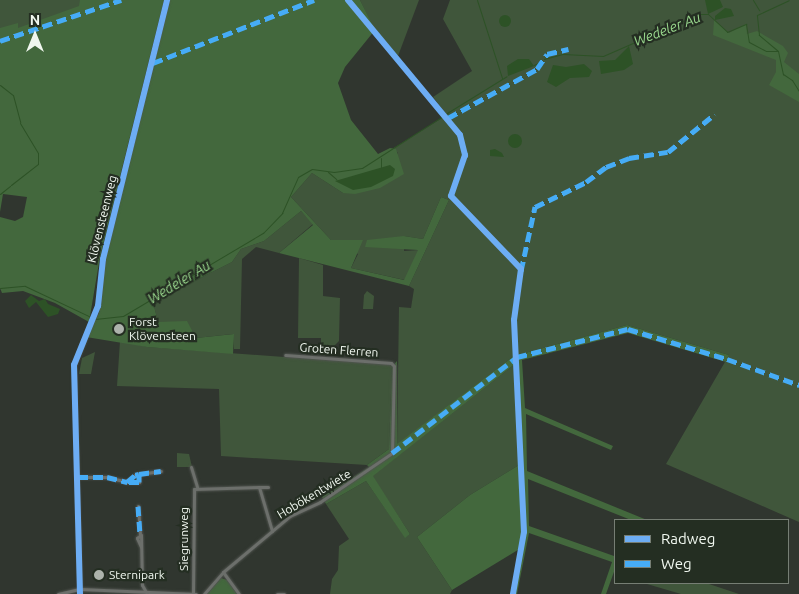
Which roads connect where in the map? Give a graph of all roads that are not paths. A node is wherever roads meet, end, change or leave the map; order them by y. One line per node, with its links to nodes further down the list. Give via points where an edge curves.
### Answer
1 (167, 0): 7 (street, Klövensteenweg, via 103,259 96,315 74,365)
2 (285, 355): 3 (street, Groten Flerren, via 390,363 394,366)
3 (392, 453): 13 (street, Hobökentwiete)
4 (191, 467): 9 (street, Siegrunweg)
5 (161, 471): 6 (street)
6 (139, 474): 8 (street); 8 (street, via 139,482)
7 (78, 477): 8 (street, via 107,476); 16 (street, Klövensteenweg)
8 (126, 482)
9 (197, 487): 10 (street); 21 (street, Siegrunweg, via 192,491)
10 (259, 487): 11 (street); 13 (street)
11 (268, 487)
12 (138, 506): 15 (street, via 140,536 143,538)
13 (272, 531): 14 (street, Hobökentwiete)
14 (223, 572): 22 (street, Hobökentwiete); 23 (street)
15 (142, 585): 17 (street); 18 (street)
16 (80, 589): 17 (street); 19 (street); 20 (street, Klövensteenweg)
17 (137, 592): 18 (street)
18 (146, 592): 21 (street)
19 (58, 594)
20 (80, 594)
21 (194, 594)
22 (204, 594)
23 (239, 594)
24 (276, 594): 25 (street)
25 (284, 594)

